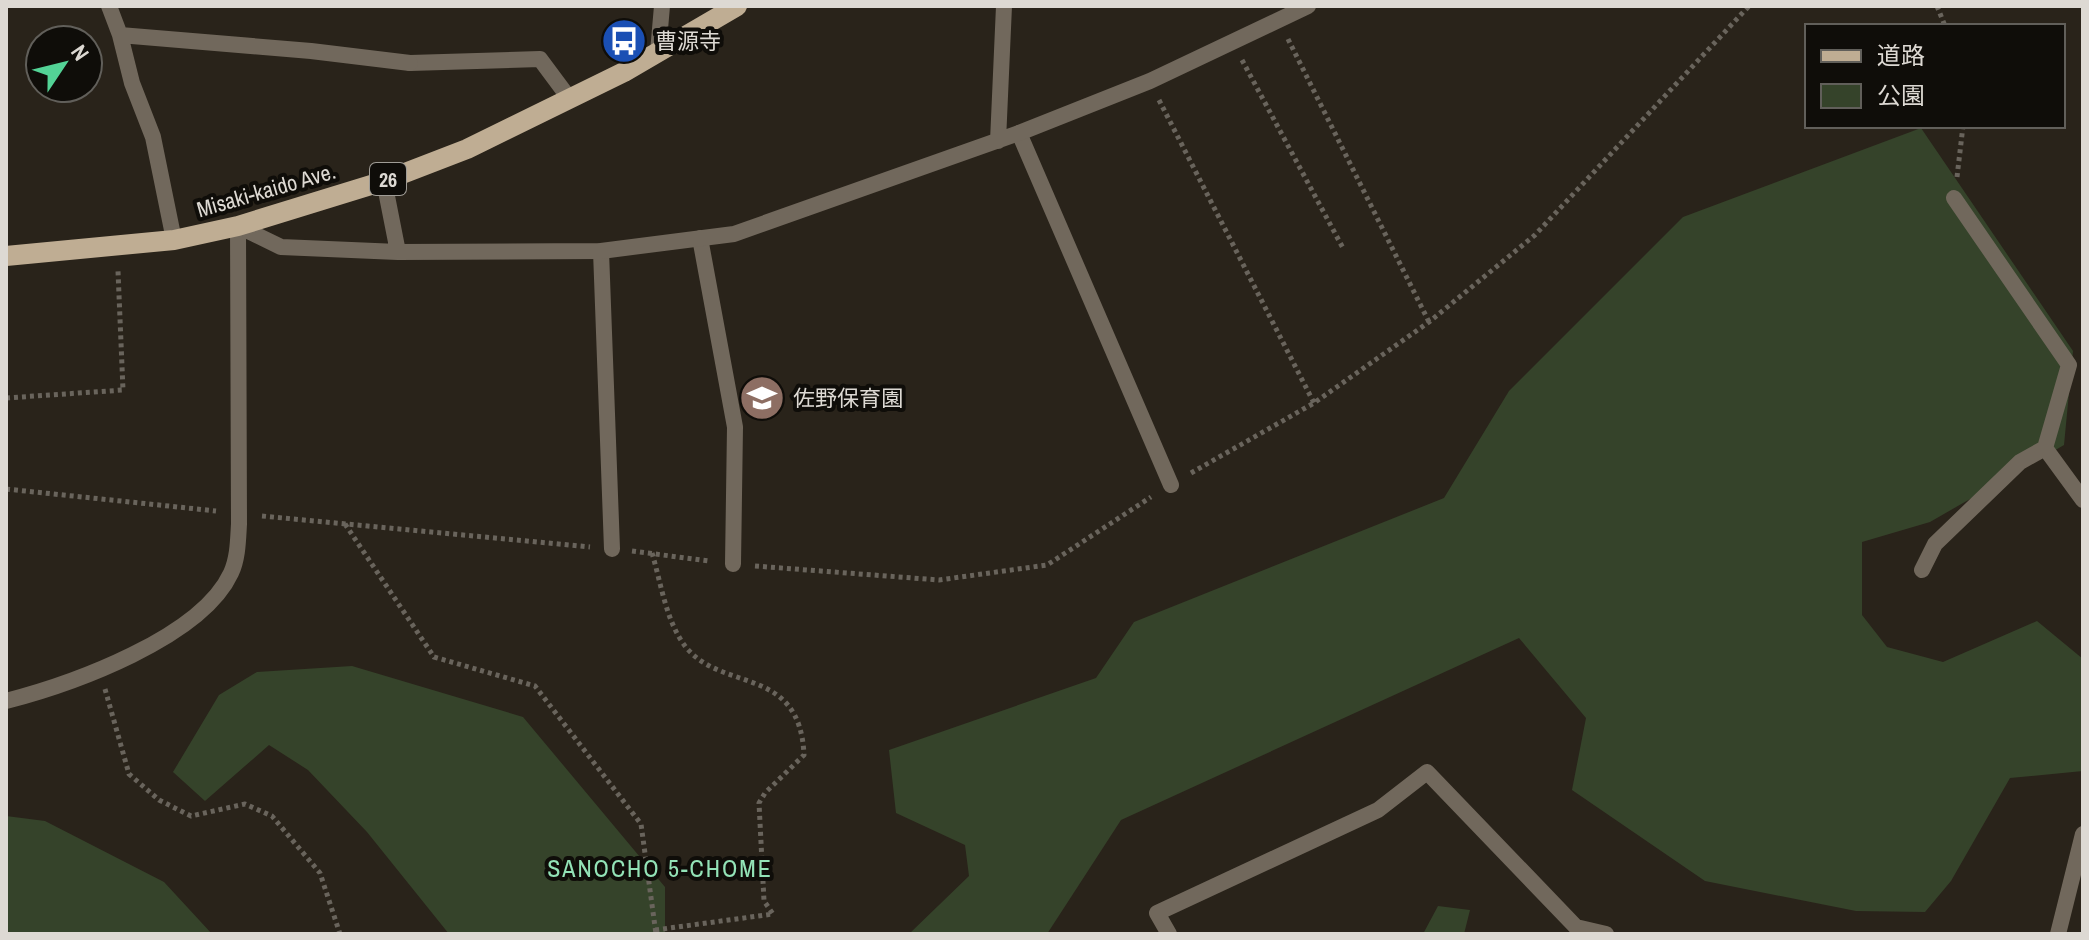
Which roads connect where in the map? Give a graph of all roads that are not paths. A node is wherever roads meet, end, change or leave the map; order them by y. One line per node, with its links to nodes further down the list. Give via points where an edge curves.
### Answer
1 (109, 6): 6 (street)
2 (662, 6): 7 (street)
3 (737, 6): 7 (main road, Misaki-kaido Ave. / 26)
4 (1004, 6): 10 (street)
5 (1308, 6): 9 (street, via 1150,81)
6 (120, 35): 8 (street, via 410,63 540,59); 15 (street, via 153,137)
7 (658, 52): 8 (main road, Misaki-kaido Ave. / 26)
8 (569, 98): 11 (main road, Misaki-kaido Ave. / 26, via 467,149)
9 (1019, 133): 10 (street); 20 (street)
10 (998, 141): 14 (street, via 734,234)
11 (384, 181): 13 (main road, Misaki-kaido Ave. / 26); 17 (street)
12 (1954, 198): 19 (street, via 2069,365)
13 (238, 226): 15 (main road, Misaki-kaido Ave. / 26); 17 (street, via 281,247); 25 (street, via 236,562 213,599 157,642 44,691)
14 (700, 238): 16 (street); 23 (street, via 735,427)
15 (174, 240): 18 (main road, Misaki-kaido Ave. / 26)
16 (601, 251): 17 (street); 22 (street)
17 (398, 252)
18 (6, 256)
19 (2045, 448): 21 (street); 24 (street, via 2020,462 1935,544)
20 (1171, 485)
21 (2083, 500)
22 (612, 549)
23 (733, 564)
24 (1922, 570)
25 (6, 701)
26 (2083, 834): 30 (street)
27 (1575, 930): 28 (street, via 1427,772 1378,810 1157,913); 29 (street)
28 (1169, 934)
29 (1606, 934)
30 (2058, 934)

